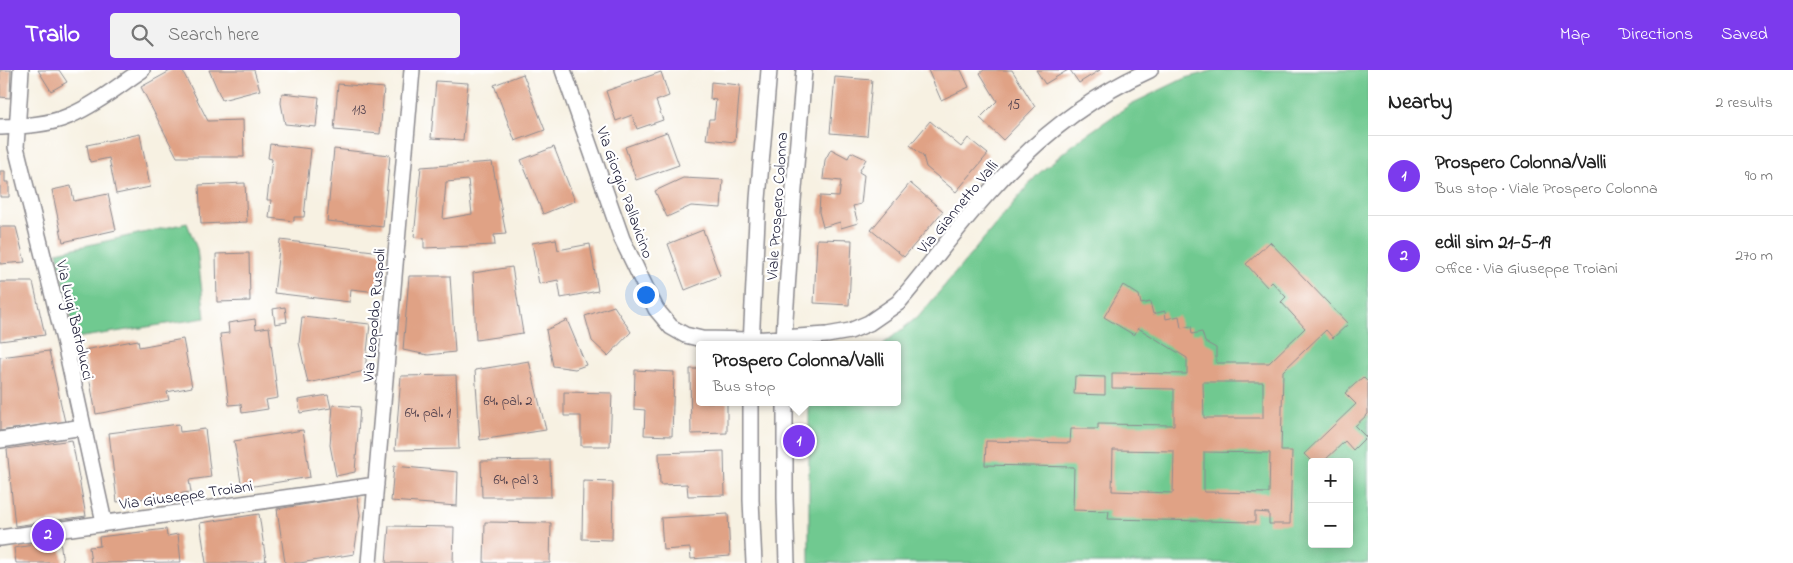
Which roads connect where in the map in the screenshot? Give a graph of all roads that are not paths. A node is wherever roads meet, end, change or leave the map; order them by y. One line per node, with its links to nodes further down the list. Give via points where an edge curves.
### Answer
1 (21, 70): 8 (street, Via Luigi Bartolucci)
2 (142, 70): 8 (street, via 68,117)
3 (412, 70): 18 (street, Via Leopoldo Ruspoli)
4 (563, 70): 10 (street, Via Giorgio Pallavicino, via 622,239 656,309 671,327 685,335)
5 (769, 70): 11 (street, Viale Prospero Colonna)
6 (804, 70): 12 (street, Viale Prospero Colonna)
7 (1150, 70): 13 (street, Via Giannetto Valli, via 1083,107 1031,148 989,191 909,290 887,312 850,331)
8 (17, 126): 9 (street); 16 (street, Via Luigi Bartolucci, via 16,147)
9 (0, 127)
10 (735, 341)
11 (751, 341)
12 (784, 341)
13 (790, 341)
14 (751, 406): 22 (street)
15 (785, 406): 23 (street)
16 (83, 427): 17 (street); 19 (street, Via Luigi Bartolucci)
17 (0, 440)
18 (376, 486): 19 (street, Via Giuseppe Troiani); 21 (street, Via Leopoldo Ruspoli)
19 (104, 522): 20 (street, Via Giuseppe Troiani)
20 (0, 538)
21 (369, 563)
22 (754, 563)
23 (787, 563)

